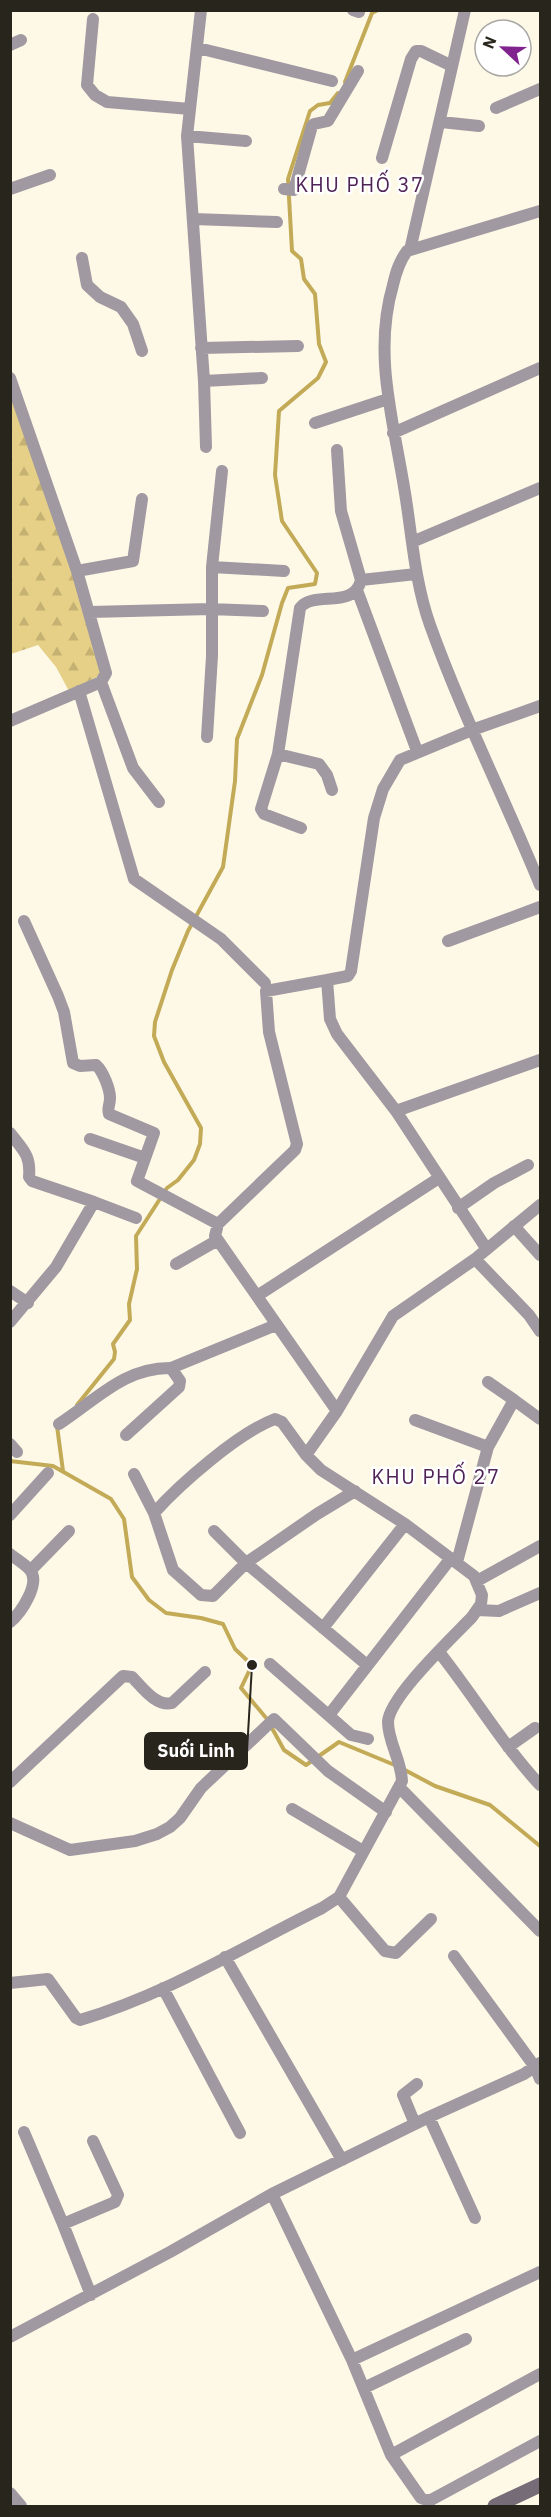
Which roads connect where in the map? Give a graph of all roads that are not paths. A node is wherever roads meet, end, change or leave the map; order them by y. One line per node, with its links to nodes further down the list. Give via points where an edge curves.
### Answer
1 (201, 10): 4 (street)
2 (465, 10): 5 (street)
3 (93, 19): 10 (street, via 87,85 95,95 107,102)
4 (198, 48): 7 (street); 10 (street)
5 (452, 66): 11 (street); 15 (street, via 416,51)
6 (358, 71): 18 (street, via 328,121 312,126)
7 (332, 81)
8 (540, 89): 9 (street)
9 (495, 108)
10 (190, 109): 13 (street)
11 (441, 122): 12 (street); 22 (street)
12 (480, 126)
13 (187, 136): 14 (street); 20 (street)
14 (246, 141)
15 (382, 158)
16 (50, 175): 17 (street)
17 (10, 189)
18 (289, 190)
19 (540, 211): 22 (street)
20 (194, 219): 21 (street); 25 (street)
21 (278, 222)
22 (410, 250): 31 (street, via 400,260 384,324)
23 (82, 258): 26 (street, via 87,285 100,297 122,307)
24 (298, 346): 25 (street)
25 (201, 348): 30 (street)
26 (142, 351)
27 (540, 368): 33 (street)
28 (10, 378): 41 (street)
29 (262, 378): 30 (street)
30 (204, 381): 34 (street)
31 (388, 399): 32 (street); 33 (street)
32 (315, 423)
33 (393, 432): 39 (street)
34 (206, 447)
35 (337, 450): 44 (street, via 341,511)
36 (222, 471): 40 (street)
37 (540, 488): 39 (street)
38 (142, 499): 41 (street, via 133,561)
39 (412, 542): 43 (street)
40 (212, 567): 42 (street); 45 (street)
41 (77, 570): 47 (street)
42 (284, 571)
43 (416, 574): 44 (street); 52 (street, via 430,624)
44 (359, 585): 54 (street); 55 (street, via 342,597 308,602 300,608)
45 (210, 609): 46 (street); 47 (street); 53 (street, via 212,656)
46 (263, 611)
47 (90, 612): 48 (street, via 105,667)
48 (101, 682): 49 (street); 57 (street, via 133,768)
49 (79, 691): 51 (street); 64 (street, via 134,879 221,939)
50 (540, 706): 52 (street)
51 (10, 721)
52 (472, 730): 54 (street); 59 (street)
53 (207, 737)
54 (417, 752): 63 (street, via 400,760 383,789 374,818 351,971 348,976)
55 (278, 754): 56 (street, via 320,764); 58 (street, via 261,809 264,814)
56 (332, 790)
57 (159, 802)
58 (301, 828)
59 (540, 885)
60 (540, 907): 62 (street)
61 (24, 921): 69 (street, via 64,1012 73,1062 80,1066 96,1065 102,1071 110,1097 109,1114 154,1133)
62 (448, 941)
63 (327, 980): 66 (street, via 330,1019 337,1034); 76 (street, via 266,991 269,1032 297,1144)
64 (265, 983)
65 (540, 1060): 66 (street)
66 (396, 1112): 71 (street)
67 (10, 1133): 72 (street, via 28,1156 32,1181)
68 (90, 1139): 69 (street)
69 (145, 1158): 76 (street, via 137,1181)
70 (528, 1166): 74 (street, via 494,1183)
71 (439, 1178): 74 (street); 84 (street)
72 (94, 1202): 75 (street); 85 (street, via 56,1267)
73 (540, 1205): 77 (street)
74 (459, 1208): 79 (street)
75 (136, 1218)
76 (218, 1224): 78 (street)
77 (514, 1226): 79 (street); 80 (street)
78 (218, 1240): 82 (street); 84 (street)
79 (486, 1248): 81 (street)
80 (540, 1255)
81 (475, 1259): 88 (street); 92 (street, via 393,1316)
82 (176, 1264)
83 (10, 1292): 85 (street)
84 (257, 1296): 87 (street)
85 (28, 1303): 86 (street)
86 (10, 1322)
87 (276, 1325): 89 (street); 92 (street)
88 (540, 1331)
89 (171, 1368): 95 (street, via 153,1368 130,1376); 96 (street, via 180,1381 179,1387)
90 (488, 1382): 91 (street)
91 (514, 1400): 93 (street); 97 (street)
92 (337, 1411): 98 (street)
93 (540, 1419)
94 (415, 1420): 97 (street)
95 (59, 1424)
96 (126, 1435)
97 (488, 1447): 109 (street)
98 (306, 1455): 101 (street, via 321,1470); 102 (street, via 282,1422 275,1419 194,1474)
99 (48, 1473): 103 (street)
100 (134, 1474): 102 (street)
101 (355, 1491): 104 (street); 110 (street)
102 (154, 1513): 110 (street, via 173,1570 201,1595 213,1596)
103 (10, 1515)
104 (405, 1524): 109 (street); 116 (street)
105 (69, 1531): 111 (street)
106 (214, 1531): 110 (street)
107 (540, 1546): 112 (street)
108 (10, 1554): 111 (street)
109 (454, 1560): 112 (street); 119 (street)
110 (246, 1563): 116 (street)
111 (31, 1570): 115 (street, via 32,1588 26,1604)
112 (477, 1581): 114 (street, via 482,1595)
113 (540, 1593): 114 (street, via 499,1611)
114 (477, 1610): 117 (street)
115 (10, 1622)
116 (323, 1628): 119 (street)
117 (439, 1652): 124 (street); 126 (street, via 391,1709 388,1725 402,1766)
118 (270, 1664): 121 (street)
119 (367, 1665): 121 (street)
120 (205, 1672): 125 (street, via 166,1704 158,1702 132,1677 123,1676)
121 (329, 1715): 123 (street, via 351,1735)
122 (535, 1728): 124 (street)
123 (368, 1739)
124 (508, 1747): 127 (street)
125 (10, 1782)
126 (401, 1784): 129 (street); 134 (street)
127 (540, 1785)
128 (292, 1809): 131 (street)
129 (386, 1812): 130 (street, via 321,1764 274,1719 201,1788 180,1818 157,1834 70,1850); 131 (street)
130 (10, 1823)
131 (363, 1851): 132 (street)
132 (339, 1897): 133 (street, via 385,1951 392,1953); 136 (street)
133 (431, 1920)
134 (540, 1931)
135 (454, 1956): 139 (street)
136 (225, 1957): 138 (street); 147 (street)
137 (10, 1983): 138 (street, via 48,1979 80,2020 112,2011)
138 (163, 1988): 145 (street)
139 (538, 2065): 140 (street); 142 (street)
140 (540, 2079)
141 (417, 2084): 143 (street, via 403,2095)
142 (429, 2117): 143 (street); 149 (street)
143 (415, 2124): 147 (street)
144 (24, 2132): 150 (street)
145 (240, 2133)
146 (93, 2141): 150 (street, via 117,2198)
147 (342, 2160): 148 (street)
148 (272, 2194): 152 (street); 155 (street)
149 (475, 2218)
150 (63, 2224): 152 (street)
151 (540, 2272): 155 (street)
152 (91, 2295): 153 (street)
153 (10, 2337)
154 (466, 2339): 157 (street)
155 (351, 2360): 157 (street)
156 (540, 2374): 159 (street)
157 (364, 2388): 159 (street)
158 (540, 2441): 159 (street, via 429,2500 421,2498)
159 (392, 2455)
160 (540, 2485): 163 (street)
161 (10, 2493): 162 (street)
162 (21, 2506)
163 (495, 2506)

